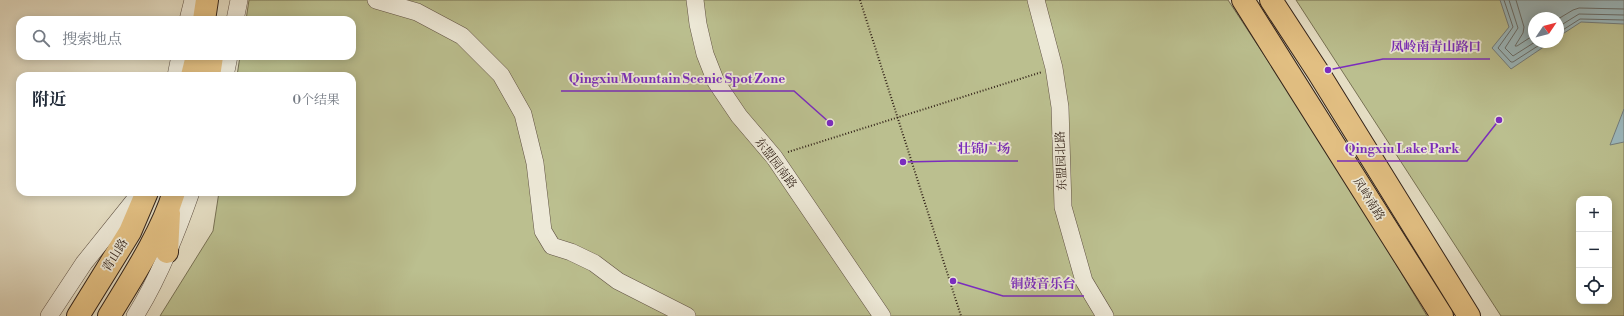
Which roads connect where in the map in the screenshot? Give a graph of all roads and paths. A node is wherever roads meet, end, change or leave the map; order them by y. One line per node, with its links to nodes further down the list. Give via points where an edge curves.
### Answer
1 (193, 0): 11 (street)
2 (207, 0): 12 (main road)
3 (220, 0): 13 (main road)
4 (239, 0): 14 (street)
5 (376, 0): 35 (street, via 418,12 462,36 501,75 523,114 535,163 543,231 552,246 594,263 618,281)
6 (695, 0): 25 (street, 东盟园南路, via 698,24 716,82 739,116)
7 (860, 0): 24 (path)
8 (1036, 0): 19 (street, 东盟园北路)
9 (1243, 0): 39 (main road, 凤岭南路)
10 (1271, 0): 40 (main road, 凤岭南路)
11 (189, 16)
12 (205, 16)
13 (218, 16)
14 (236, 16)
15 (179, 60): 20 (street)
16 (196, 60): 21 (main road)
17 (211, 60): 22 (main road)
18 (228, 60): 23 (street)
19 (1054, 68): 24 (path); 38 (street, 东盟园北路, via 1060,107 1063,208 1084,281)
20 (177, 72)
21 (193, 72)
22 (210, 72)
23 (226, 72)
24 (898, 118): 25 (path); 37 (path)
25 (774, 157): 36 (street, 东盟园南路)
26 (138, 196): 31 (street, via 84,263)
27 (145, 196): 32 (main road, 青山路, via 130,232)
28 (189, 196): 30 (street)
29 (174, 197): 30 (main road); 33 (main road, 青山路, via 142,260)
30 (168, 252): 34 (street)
31 (49, 316)
32 (78, 316)
33 (109, 316)
34 (135, 316)
35 (687, 316)
36 (882, 316)
37 (961, 316)
38 (1105, 316)
39 (1442, 316)
40 (1470, 316)

